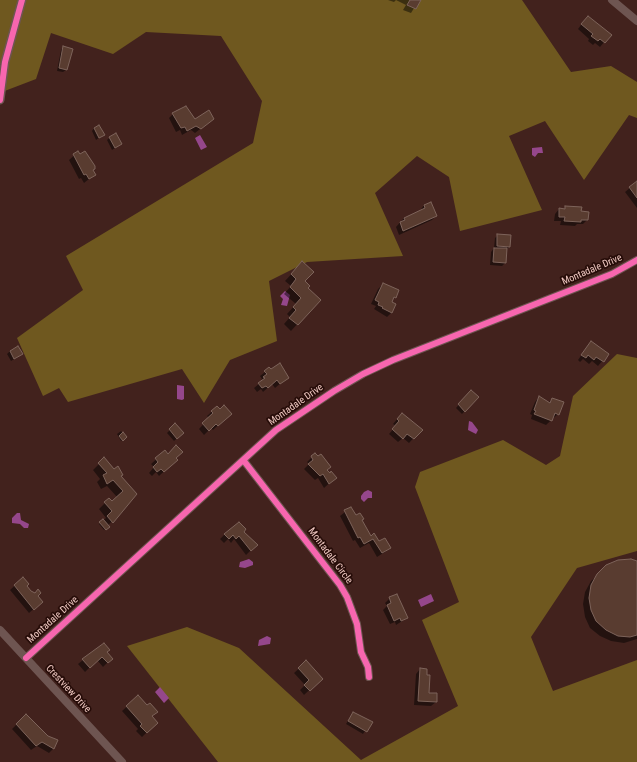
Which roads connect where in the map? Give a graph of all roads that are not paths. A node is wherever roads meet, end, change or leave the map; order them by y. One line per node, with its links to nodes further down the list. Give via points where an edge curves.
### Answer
1 (22, 0): 4 (street, via 6,62)
2 (612, 0): 3 (street)
3 (637, 21)
4 (0, 100)
5 (637, 260): 6 (street, Montadale Drive, via 612,274 363,374 290,419)
6 (244, 461): 8 (street, Montadale Drive); 9 (street, Montadale Circle, via 340,584 353,610 361,652)
7 (0, 630): 8 (street, Crestview Drive)
8 (26, 658): 10 (street, Crestview Drive)
9 (370, 677)
10 (122, 762)

